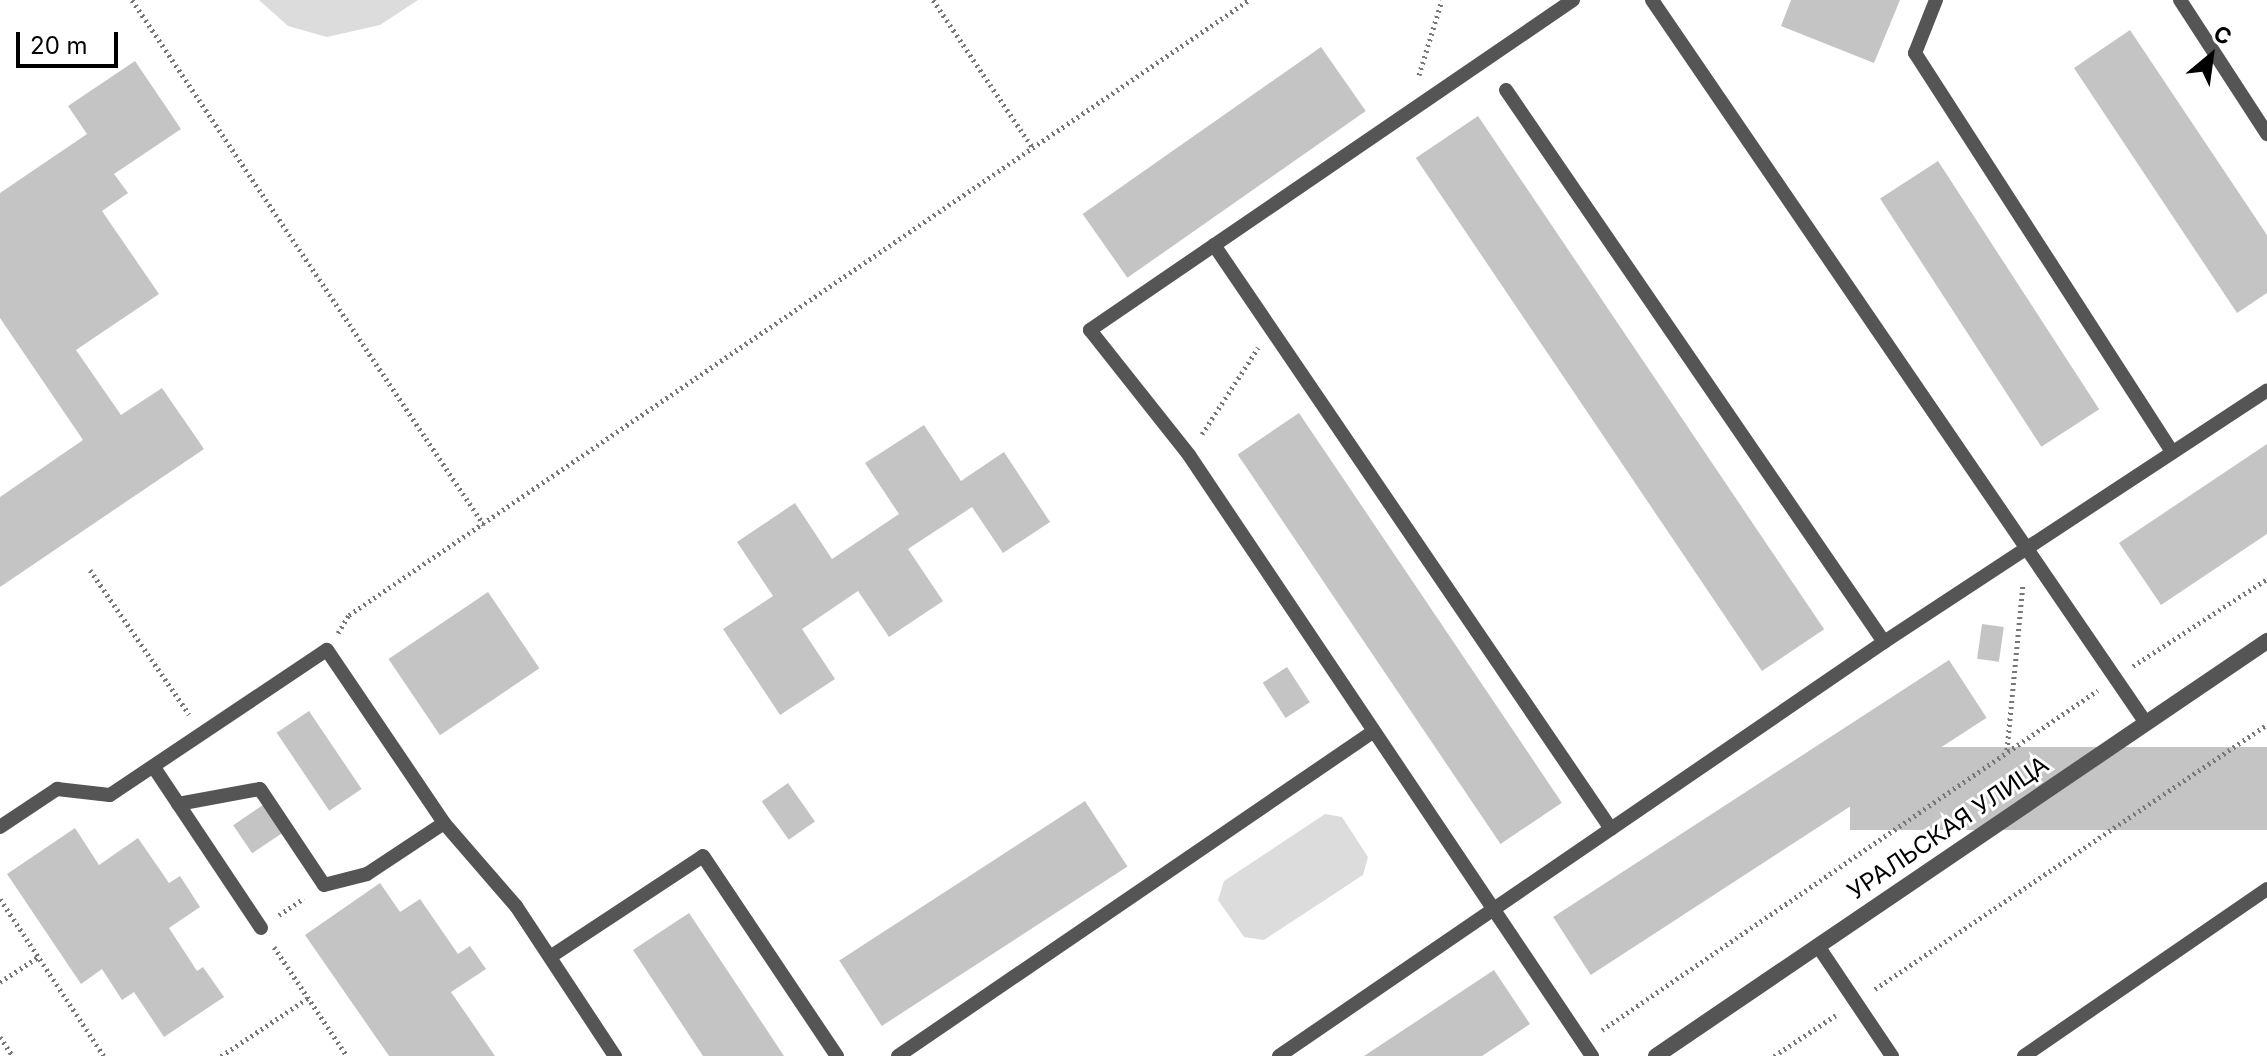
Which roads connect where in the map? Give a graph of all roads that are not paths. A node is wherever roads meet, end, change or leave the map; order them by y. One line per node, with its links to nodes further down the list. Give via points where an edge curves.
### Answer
1 (1573, 0): 7 (lane)
2 (1652, 0): 10 (lane)
3 (1936, 0): 9 (lane, via 1915,53)
4 (2180, 0): 6 (lane)
5 (1506, 90): 12 (lane)
6 (2267, 134)
7 (1214, 245): 14 (lane, via 1090,330 1189,455); 19 (lane)
8 (2267, 390): 9 (lane)
9 (2172, 452): 10 (lane)
10 (2026, 548): 12 (lane); 13 (lane)
11 (2267, 641): 13 (street, УРАЛЬСКАЯ УЛИЦА)
12 (1884, 642): 19 (lane)
13 (2146, 723): 23 (street, УРАЛЬСКАЯ УЛИЦА)
14 (1374, 731): 21 (lane); 27 (lane)
15 (155, 769): 16 (lane); 17 (lane, via 327,650); 18 (lane, via 110,795 57,789)
16 (178, 804): 17 (lane, via 260,789 324,885 367,874); 22 (lane)
17 (444, 823): 24 (lane, via 516,906)
18 (0, 827)
19 (1611, 829): 21 (lane)
20 (2267, 889): 32 (lane)
21 (1495, 909): 28 (lane); 29 (lane)
22 (261, 928)
23 (1818, 946): 30 (street, УРАЛЬСКАЯ УЛИЦА); 31 (lane)
24 (550, 957): 25 (lane); 26 (lane, via 703,856)
25 (615, 1056)
26 (837, 1056)
27 (898, 1056)
28 (1279, 1056)
29 (1592, 1056)
30 (1656, 1056)
31 (1892, 1056)
32 (2024, 1056)

